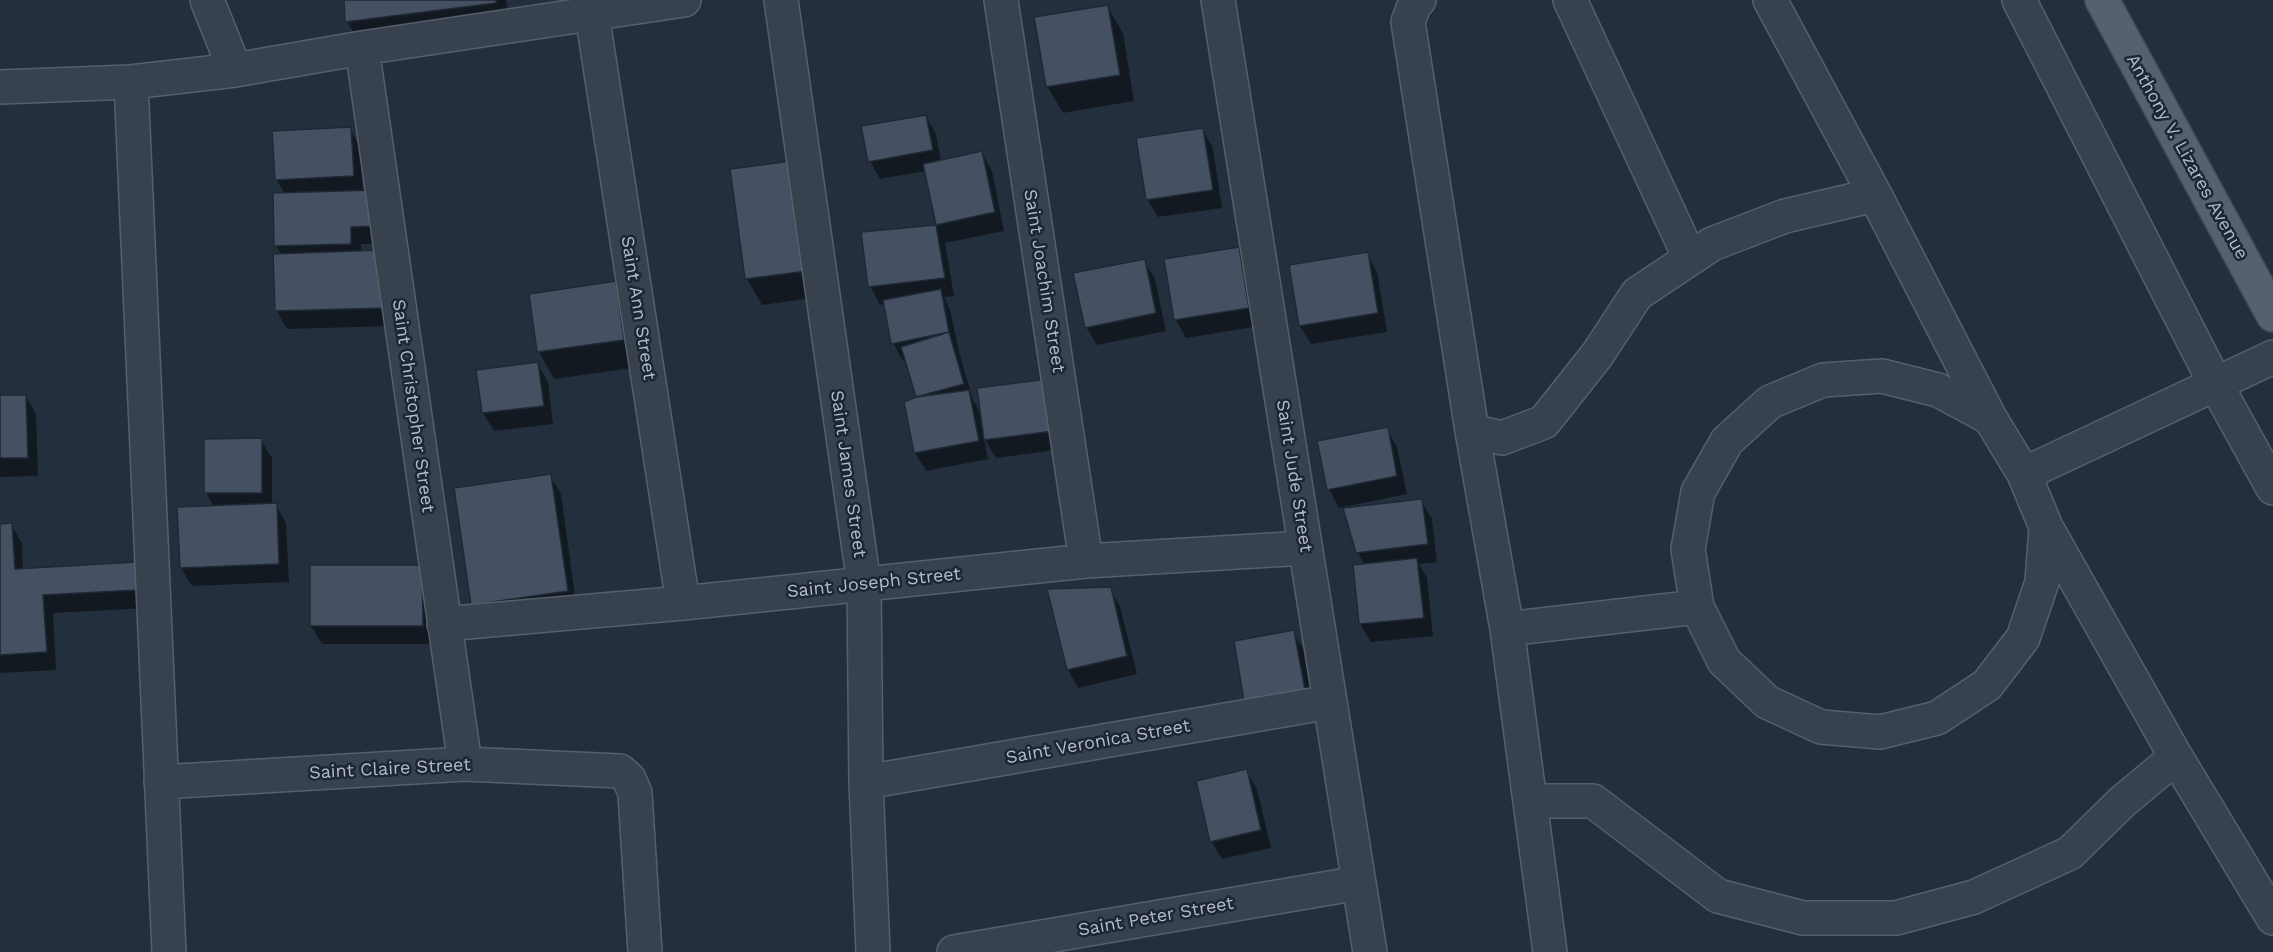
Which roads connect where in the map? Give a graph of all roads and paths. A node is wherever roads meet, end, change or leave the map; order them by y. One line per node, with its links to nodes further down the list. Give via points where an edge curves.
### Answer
1 (207, 0): 13 (street)
2 (684, 0): 11 (street)
3 (781, 0): 28 (street, Saint James Street)
4 (1001, 0): 27 (street, Saint Joachim Street)
5 (1218, 0): 26 (street, Saint Jude Street)
6 (1419, 0): 22 (street, via 1408,22)
7 (1570, 0): 17 (street)
8 (1770, 0): 16 (street)
9 (2019, 0): 20 (street)
10 (2102, 0): 18 (main road, Anthony V. Lizares Avenue)
11 (592, 14): 12 (street); 29 (street, Saint Ann Street)
12 (362, 48): 13 (street); 31 (street, Saint Christopher Street)
13 (235, 70): 14 (street)
14 (131, 82): 15 (street); 36 (street)
15 (0, 87)
16 (1875, 195): 17 (street, via 1785,216 1712,244); 21 (street)
17 (1690, 258): 22 (street, via 1637,294 1597,355 1544,422 1502,438)
18 (2273, 315)
19 (2273, 357): 20 (street)
20 (2215, 383): 23 (street); 24 (street)
21 (1990, 418): 23 (street); 30 (street, via 1938,390 1882,376 1824,380 1770,402 1727,441 1698,492 1688,549)
22 (1472, 431): 32 (street)
23 (2024, 474): 25 (street)
24 (2273, 488)
25 (2046, 528): 30 (street, via 2042,582 2023,638 1987,685 1937,718 1880,732 1821,727 1767,702 1724,661); 34 (street)
26 (1305, 548): 27 (street, Saint Joseph Street); 33 (street, Saint Jude Street)
27 (1086, 561): 28 (street, Saint Joseph Street)
28 (864, 584): 29 (street, Saint Joseph Street); 37 (street, Saint James Street)
29 (683, 603): 31 (street, Saint Joseph Street)
30 (1696, 607): 32 (street)
31 (444, 624): 35 (street, Saint Christopher Street)
32 (1507, 629): 38 (street)
33 (1330, 702): 37 (street, Saint Veronica Street); 39 (street, Saint Jude Street)
34 (2176, 757): 38 (street, via 2070,853 1974,897 1896,918 1803,918 1718,896 1593,801); 40 (street)
35 (465, 764): 36 (street, Saint Claire Street); 42 (street, Saint Claire Street, via 620,771 629,779 635,793)
36 (161, 782): 41 (street)
37 (866, 782): 43 (street, Saint James Street)
38 (1530, 801): 46 (street)
39 (1359, 883): 44 (street, Saint Peter Street); 45 (street, Saint Jude Street)
40 (2273, 918)
41 (169, 952)
42 (645, 952)
43 (873, 952)
44 (954, 952)
45 (1370, 952)
46 (1550, 952)

